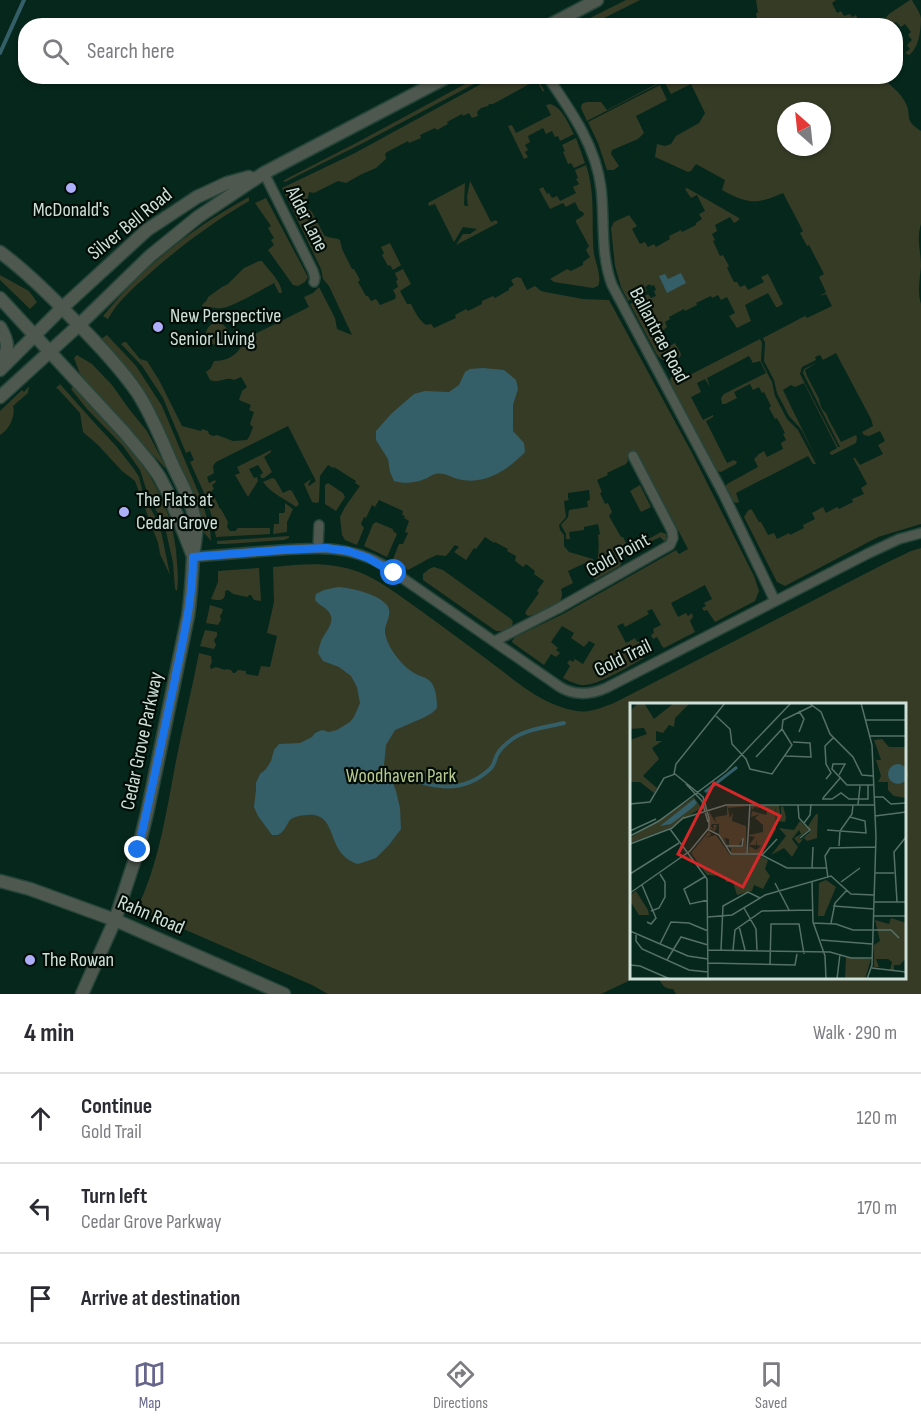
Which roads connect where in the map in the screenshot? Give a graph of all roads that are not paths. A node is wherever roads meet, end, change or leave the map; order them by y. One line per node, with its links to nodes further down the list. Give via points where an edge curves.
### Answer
1 (597, 0): 2 (street)
2 (563, 18)
3 (434, 84): 5 (street, Silver Bell Road)
4 (552, 84): 21 (street, Ballantrae Road, via 580,125 592,154 601,187 602,238 612,285 724,495)
5 (264, 173): 7 (street, Alder Lane, via 313,272); 9 (street, Silver Bell Road, via 209,190 182,205 140,236); 10 (street, Silver Bell Road, via 164,244)
6 (0, 252): 9 (street)
7 (314, 282)
8 (0, 298): 12 (street)
9 (62, 308): 10 (street); 12 (street, Silver Bell Road)
10 (79, 325): 13 (street, Silver Bell Road); 20 (street, Cedar Grove Parkway, via 137,392 150,415 194,514)
11 (0, 327): 14 (street, via 7,340 7,353)
12 (35, 335): 13 (street); 14 (street, Silver Bell Road)
13 (50, 351): 15 (street, Silver Bell Road); 20 (street, Cedar Grove Parkway, via 139,448 159,476)
14 (0, 368)
15 (0, 397)
16 (633, 456): 22 (street, Gold Point, via 672,531 670,545)
17 (319, 525): 19 (street)
18 (921, 533): 21 (street, Gold Trail, via 899,539)
19 (318, 548): 20 (street, Gold Trail); 22 (street, Gold Trail, via 348,551 376,561)
20 (193, 557): 24 (street, Cedar Grove Parkway, via 188,616 147,813)
21 (775, 601): 22 (street, Gold Trail, via 591,693 565,691)
22 (495, 641)
23 (0, 881): 24 (street, Rahn Road)
24 (115, 920): 25 (street, Cedar Grove Parkway); 26 (street, Rahn Road)
25 (82, 994)
26 (284, 994)

